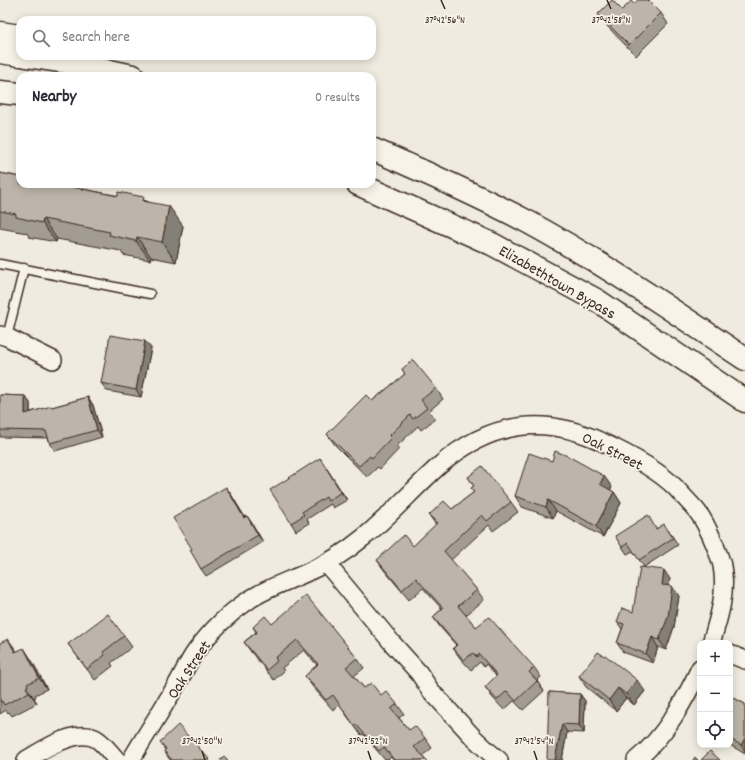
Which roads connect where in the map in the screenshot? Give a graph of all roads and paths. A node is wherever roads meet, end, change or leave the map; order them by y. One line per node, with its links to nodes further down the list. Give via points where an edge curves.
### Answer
1 (0, 34): 2 (highway)
2 (16, 36)
3 (0, 52): 4 (highway)
4 (16, 54)
5 (52, 60): 7 (highway)
6 (89, 60): 8 (highway)
7 (114, 72)
8 (122, 72)
9 (0, 92): 10 (highway)
10 (16, 94)
11 (16, 106): 12 (highway)
12 (0, 107)
13 (376, 151): 20 (highway, via 476,196 554,237 634,285)
14 (367, 188): 21 (highway, Elizabethtown Bypass, via 492,244 598,301)
15 (0, 264): 16 (lane)
16 (24, 268): 17 (lane); 18 (lane)
17 (150, 294)
18 (4, 336): 19 (street)
19 (52, 360)
20 (745, 360)
21 (745, 401)
22 (326, 563): 23 (street, Oak Street, via 364,537 439,466 467,445 518,426 556,427 610,445 668,481 695,509 711,536 722,565 724,581 720,616); 29 (street, Oak Street, via 250,598 221,622 196,652); 30 (street, via 419,673 431,691)
23 (712, 640)
24 (733, 655): 25 (street)
25 (745, 660)
26 (697, 674): 31 (street, via 672,718 651,746)
27 (26, 760): 28 (street, via 46,747 82,736 97,740)
28 (117, 760)
29 (131, 760)
30 (499, 760)
31 (636, 760)

